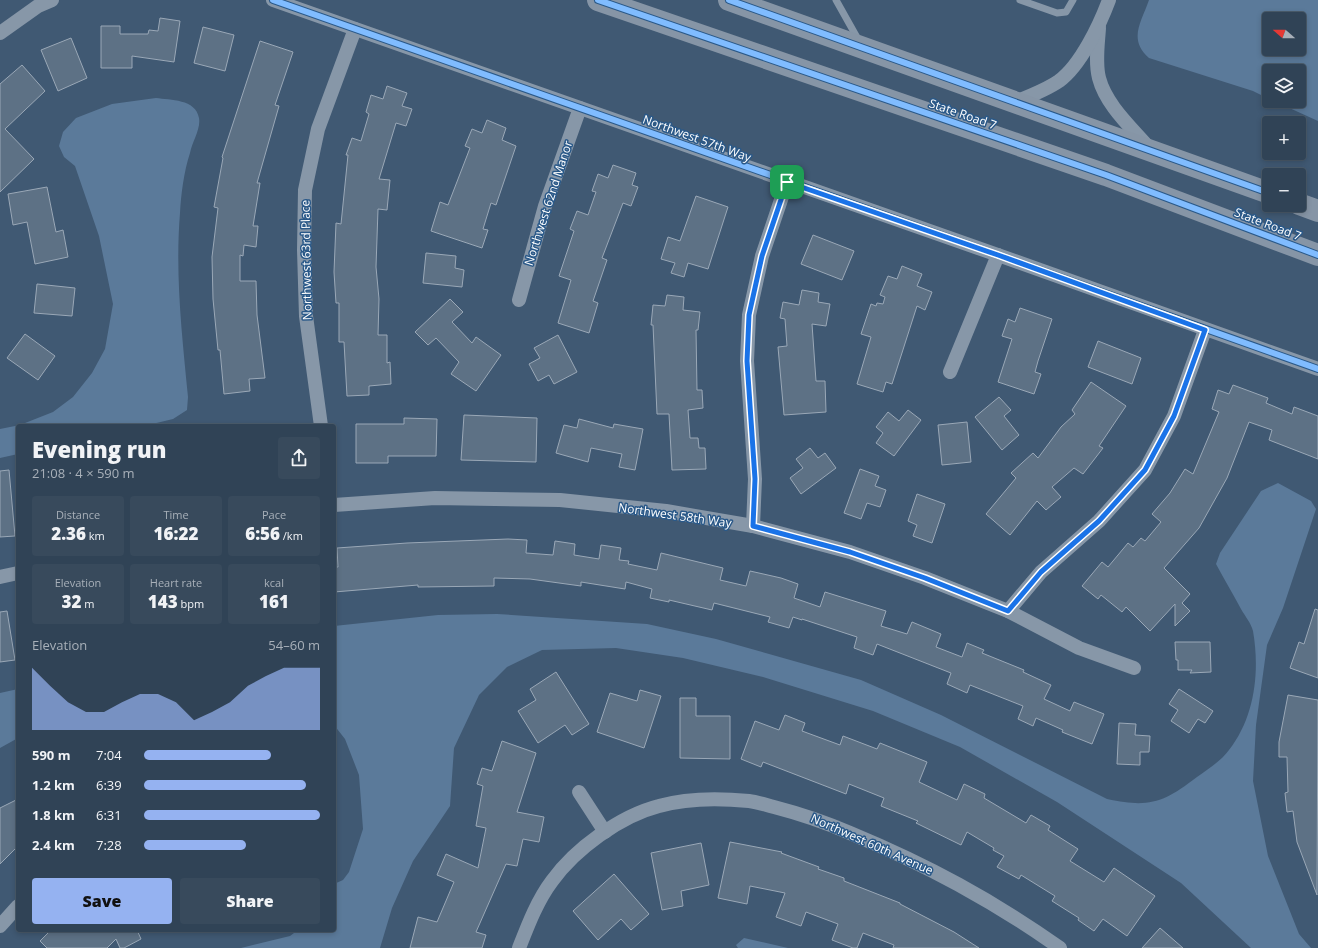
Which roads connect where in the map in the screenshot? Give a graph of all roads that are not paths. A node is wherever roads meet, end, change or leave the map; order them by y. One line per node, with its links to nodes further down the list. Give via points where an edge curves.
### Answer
1 (52, 0): 11 (street, via 38,6)
2 (273, 0): 10 (street, Northwest 57th Way)
3 (598, 0): 21 (main road, State Road 7, via 1106,175)
4 (729, 0): 12 (main road)
5 (836, 0): 12 (lane)
6 (1020, 0): 7 (lane, via 1057,13 1066,12)
7 (1073, 0)
8 (1109, 0): 9 (street)
9 (1098, 28): 13 (street, via 1060,80); 15 (street, via 1099,78 1107,98)
10 (355, 29): 14 (street, Northwest 57th Way); 26 (street, Northwest 63rd Place, via 318,129 305,190 306,316)
11 (0, 33)
12 (864, 48): 13 (main road)
13 (1015, 102): 15 (main road)
14 (580, 108): 16 (street, Northwest 57th Way); 22 (street, Northwest 62nd Manor, via 545,206)
15 (1151, 151): 17 (main road)
16 (787, 182): 20 (street, Northwest 57th Way); 28 (street, via 762,256 749,315 747,361 755,479)
17 (1262, 191)
18 (1306, 207): 19 (main road)
19 (1318, 211)
20 (998, 255): 23 (street, Northwest 57th Way); 25 (street)
21 (1318, 255)
22 (519, 300)
23 (1205, 330): 24 (street, Northwest 57th Way); 31 (street, via 1174,416 1145,470 1099,521 1041,572)
24 (1318, 369)
25 (950, 372)
26 (321, 424)
27 (336, 505): 28 (street, Northwest 58th Way, via 435,498 560,500 666,511)
28 (753, 526): 31 (street, Northwest 58th Way, via 850,552)
29 (16, 573): 30 (street)
30 (0, 577)
31 (1008, 611): 32 (street, Northwest 58th Way, via 1079,648)
32 (1134, 668)
33 (579, 792): 34 (street)
34 (605, 832): 37 (street, Northwest 60th Avenue, via 581,849 552,881 530,920); 38 (street, Northwest 60th Avenue, via 620,822 658,806 703,799 750,801 813,817 954,881 1020,920)
35 (16, 908): 36 (street)
36 (0, 926)
37 (520, 948)
38 (1060, 948)

